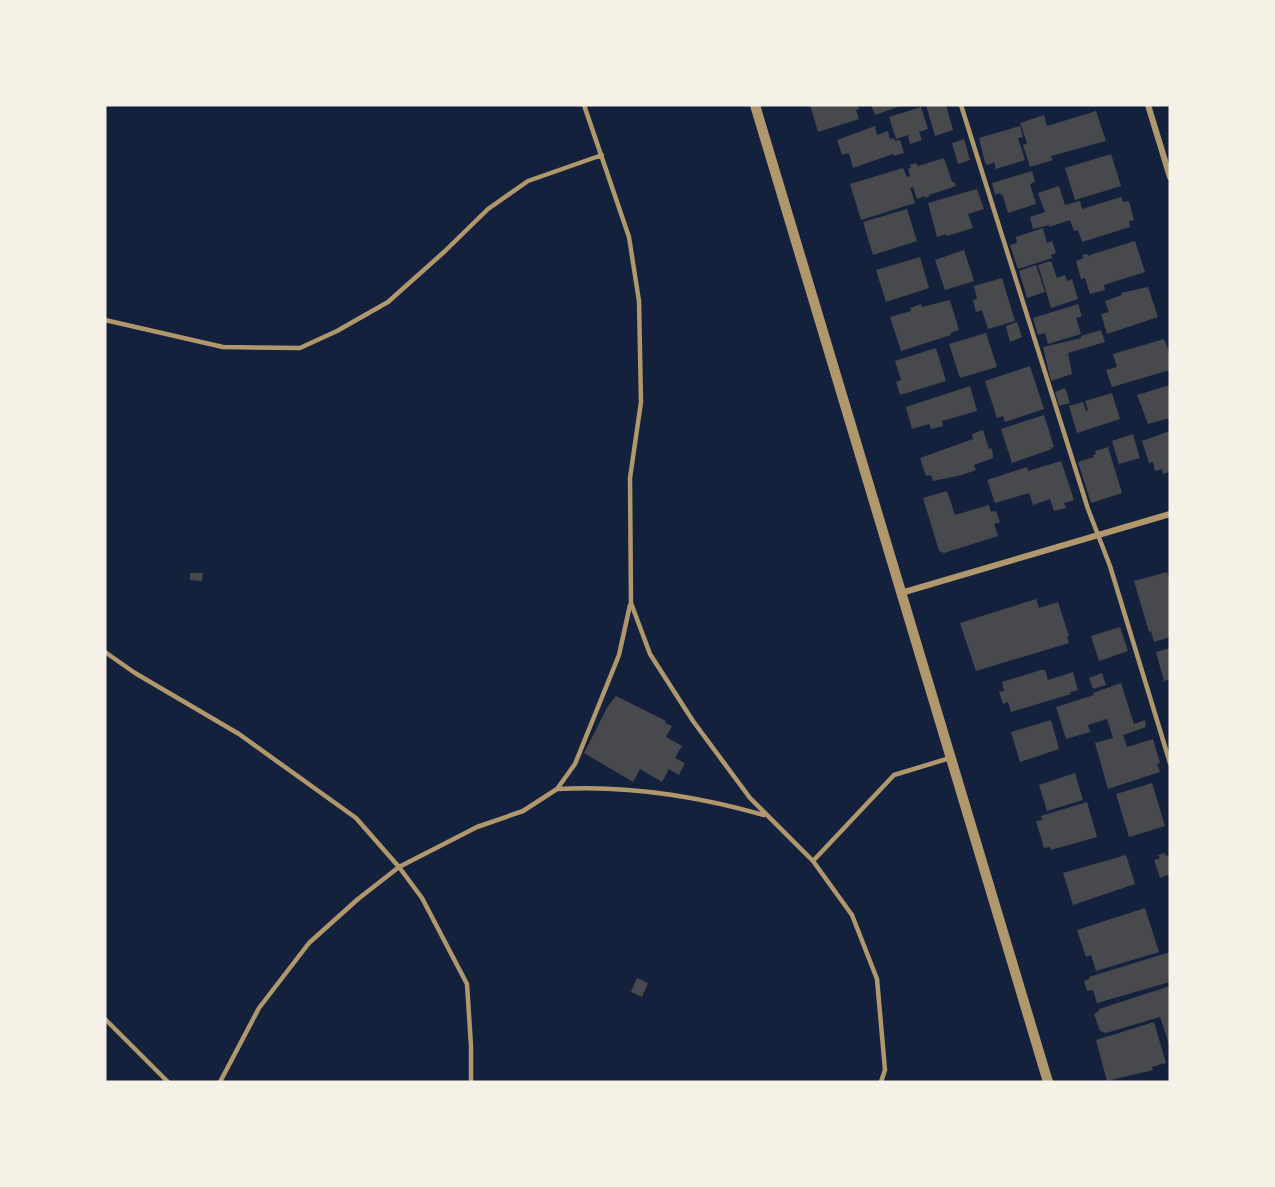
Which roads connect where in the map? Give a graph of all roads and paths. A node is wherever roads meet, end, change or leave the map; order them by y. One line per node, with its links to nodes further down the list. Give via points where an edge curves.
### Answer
1 (584, 105): 5 (lane)
2 (755, 105): 10 (street)
3 (961, 105): 9 (lane)
4 (1148, 105): 6 (street)
5 (602, 155): 7 (lane, via 528,181 488,209 388,302 300,348 223,347); 11 (lane, via 629,237 639,301 641,402 630,478)
6 (1170, 177)
7 (105, 320)
8 (1170, 514): 9 (street)
9 (1098, 535): 10 (street); 14 (lane)
10 (900, 593): 13 (street)
11 (631, 603): 15 (lane, via 619,655 575,764); 16 (lane, via 656,664 693,721)
12 (105, 652): 18 (lane, via 239,734 356,818)
13 (950, 758): 17 (lane, via 894,774); 24 (street)
14 (1170, 763)
15 (557, 789): 16 (lane, via 590,787 703,799); 18 (lane, via 523,811 477,827)
16 (767, 816): 17 (lane)
17 (813, 861): 23 (lane, via 852,915 877,979 885,1070)
18 (399, 867): 21 (lane, via 309,943 259,1008); 22 (lane, via 422,898 467,984)
19 (105, 1019): 20 (lane)
20 (168, 1082)
21 (220, 1082)
22 (471, 1082)
23 (881, 1082)
24 (1048, 1082)

